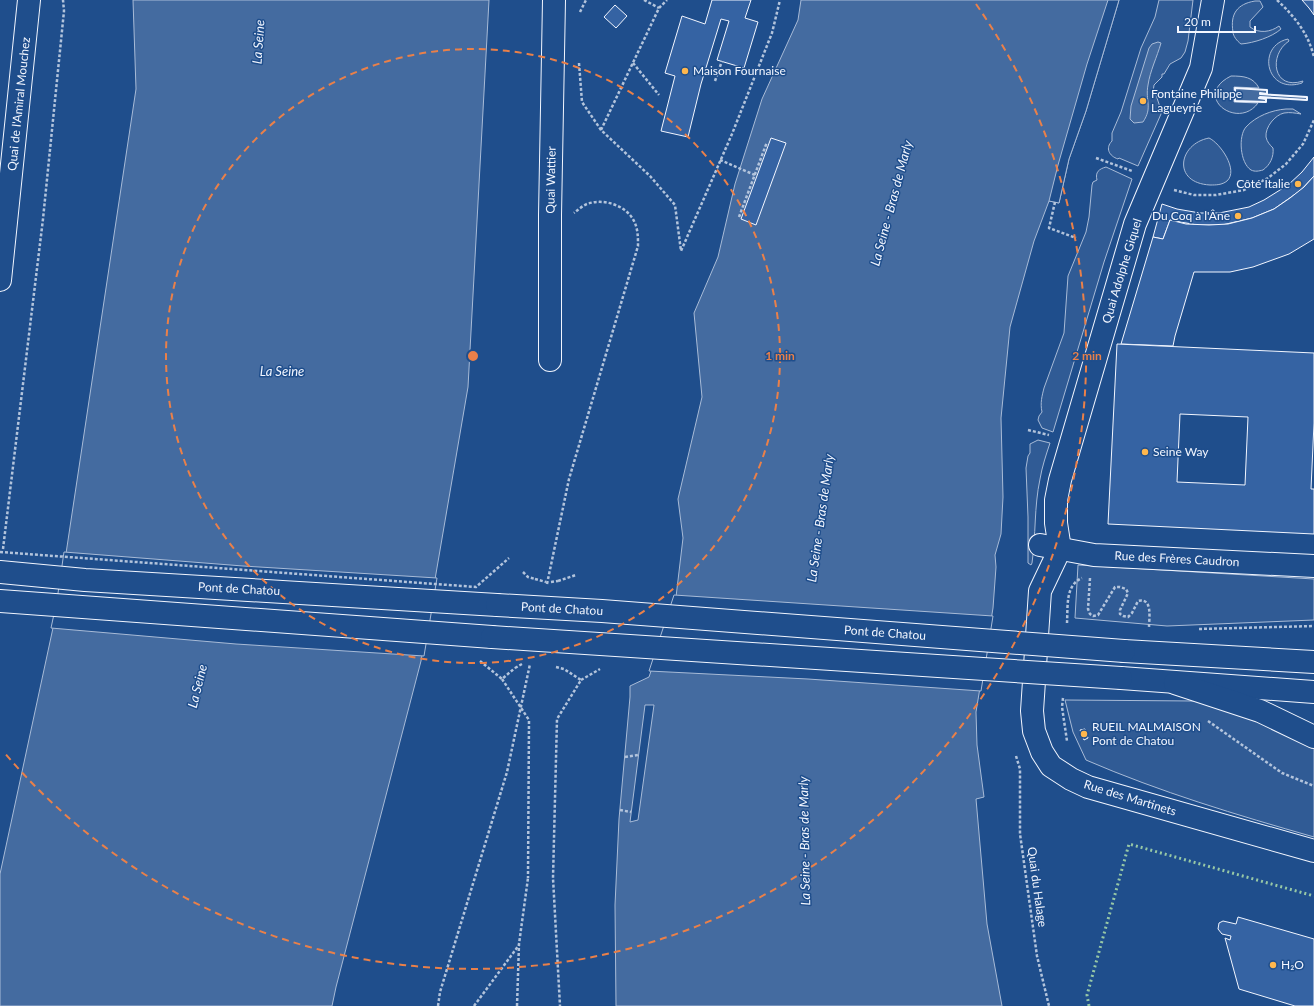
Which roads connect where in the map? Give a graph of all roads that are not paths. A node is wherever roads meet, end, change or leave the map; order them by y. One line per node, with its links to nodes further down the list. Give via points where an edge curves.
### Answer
1 (29, 0): 4 (main road, Quai de l'Amiral Mouchez)
2 (554, 0): 5 (main road, Quai Wattier)
3 (1213, 0): 6 (main road, Quai Adolphe Giquel, via 1201,68 1146,178 1135,224 1060,480 1056,500 1056,522)
4 (0, 280)
5 (550, 360)
6 (1050, 547): 8 (main road, Rue des Frères Caudron, via 1094,555); 14 (main road, Rue des Martinets, via 1040,591 1032,711 1034,731 1051,766 1088,787)
7 (1, 559): 10 (main road, Pont de Chatou, bridge, via 85,580 602,611 1124,651)
8 (1314, 566)
9 (0, 601): 11 (main road, bridge)
10 (1314, 662)
11 (1175, 683): 12 (main road); 13 (main road, via 1260,711)
12 (1314, 692)
13 (1314, 737)
14 (1314, 851)

